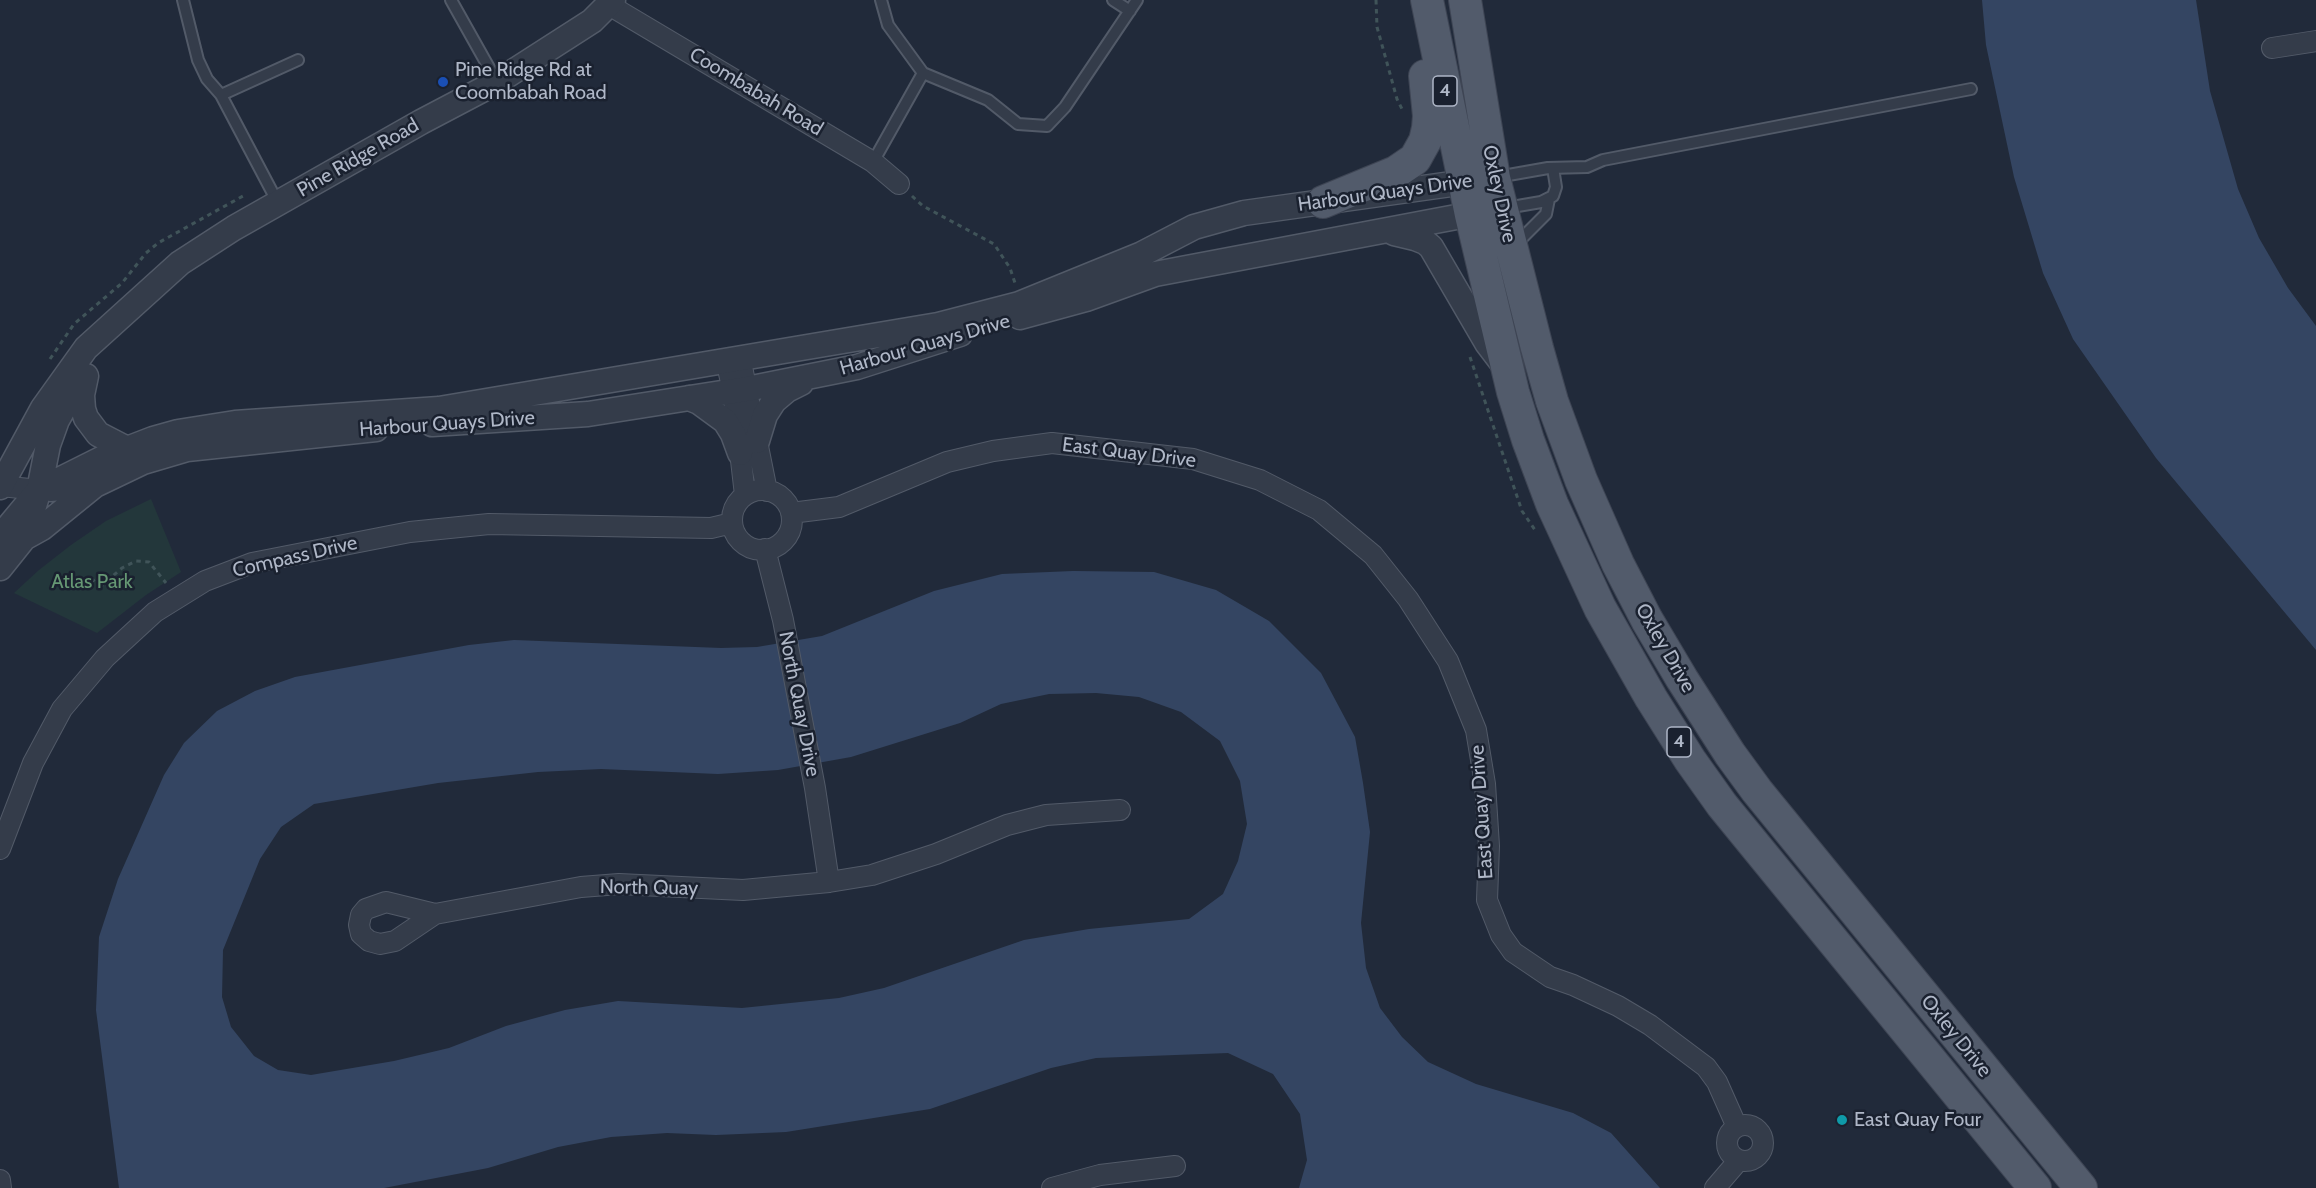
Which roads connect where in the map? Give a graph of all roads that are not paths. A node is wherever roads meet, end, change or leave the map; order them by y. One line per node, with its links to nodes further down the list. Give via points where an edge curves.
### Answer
1 (183, 0): 17 (lane, via 198,60)
2 (881, 0): 14 (lane, via 888,25)
3 (1113, 0): 10 (lane)
4 (1137, 0): 10 (lane)
5 (1418, 0): 23 (main road, via 1429,116 1421,150 1396,172)
6 (1427, 0): 20 (main road, Oxley Drive / 4)
7 (1465, 0): 20 (main road, Oxley Drive / 4)
8 (455, 1): 15 (lane)
9 (611, 3): 15 (street, Pine Ridge Road, via 592,21); 18 (street, Coombabah Road)
10 (1130, 10): 14 (lane, via 1065,107 1047,126 1018,124 988,100)
11 (2316, 41): 12 (street)
12 (2272, 48)
13 (298, 60): 17 (lane)
14 (923, 73): 18 (lane)
15 (497, 82): 24 (street, Pine Ridge Road)
16 (1971, 89): 19 (lane, Harbour Quays Drive, via 1603,160 1587,167)
17 (221, 95): 24 (lane)
18 (873, 162): 21 (street, Coombabah Road)
19 (1553, 168): 20 (lane, Harbour Quays Drive); 22 (lane, via 1556,187)
20 (1479, 180): 23 (street, Harbour Quays Drive); 25 (main road, Oxley Drive / 4); 26 (main road, Oxley Drive / 4)
21 (899, 184)
22 (1549, 199): 25 (lane, Harbour Quays Drive); 28 (lane, via 1546,214 1522,238)
23 (1323, 202): 30 (street, Harbour Quays Drive, via 1244,213 1194,227 1142,254 1019,304 938,325)
24 (279, 204): 29 (street, Pine Ridge Road, via 180,263)
25 (1501, 209): 26 (street, Harbour Quays Drive); 28 (main road, Oxley Drive / 4)
26 (1471, 215): 27 (street, Harbour Quays Drive); 32 (main road, Oxley Drive / 4)
27 (1388, 232): 32 (street, via 1415,238 1431,248 1487,343); 33 (street, Harbour Quays Drive, via 1155,274 1086,299 947,337 857,367)
28 (1514, 262): 60 (main road, Oxley Drive / 4, via 1552,401 1581,480 1618,564 1682,679 1757,791)
29 (110, 327): 31 (street, Pine Ridge Road); 39 (street, Pine Ridge Road, via 86,348 57,386)
30 (733, 359): 34 (street); 37 (street, Harbour Quays Drive, via 439,408 206,426)
31 (87, 368): 37 (street, via 82,395 86,418 98,434); 40 (street, Pine Ridge Road, via 57,420)
32 (1507, 368): 59 (main road, Oxley Drive / 4, via 1535,459 1584,575 1627,658 1690,760 1751,842)
33 (814, 376): 34 (street, Harbour Quays Drive); 36 (street, via 774,401)
34 (740, 390): 35 (street, Harbour Quays Drive); 36 (street)
35 (689, 398): 36 (street, via 725,421); 38 (street, Harbour Quays Drive, via 588,414 444,423 187,449 143,462)
36 (749, 447): 41 (street); 42 (street)
37 (127, 448): 40 (street, Harbour Quays Drive)
38 (95, 485): 40 (street, Harbour Quays Drive); 45 (street, via 42,528)
39 (0, 487): 40 (street)
40 (39, 490): 45 (street, Pine Ridge Road)
41 (767, 491): 42 (street); 43 (street, via 784,501)
42 (745, 495): 44 (street, via 735,507)
43 (791, 513): 46 (street, via 792,523 783,541); 52 (street, East Quay Drive, via 839,507 947,462 1052,443 1192,459 1260,480 1319,510 1372,555 1408,599 1448,662 1476,730 1485,784 1487,900 1501,935 1513,952 1550,977 1618,1006 1706,1067)
44 (732, 523): 46 (street, via 743,543 753,549); 49 (street, Compass Drive, via 711,528 489,524 410,532 252,562 205,580 155,612 105,658 62,709 33,763)
45 (12, 537): 47 (street, Pine Ridge Road)
46 (765, 549): 50 (street, North Quay Drive, via 783,620)
47 (0, 568)
48 (1120, 810): 50 (street, North Quay, via 1046,815 1007,825 872,875)
49 (0, 849)
50 (829, 882): 51 (street, North Quay, via 743,890 619,884 581,887)
51 (435, 914)
52 (1737, 1127): 53 (street, via 1729,1134 1727,1144 1730,1154); 53 (street, via 1754,1127 1763,1142 1756,1158)
53 (1739, 1160): 58 (street)
54 (1174, 1166): 57 (street, via 1100,1175)
55 (0, 1180): 56 (street)
56 (1, 1188)
57 (1052, 1188)
58 (1715, 1188)
59 (2035, 1188)
60 (2081, 1188)

